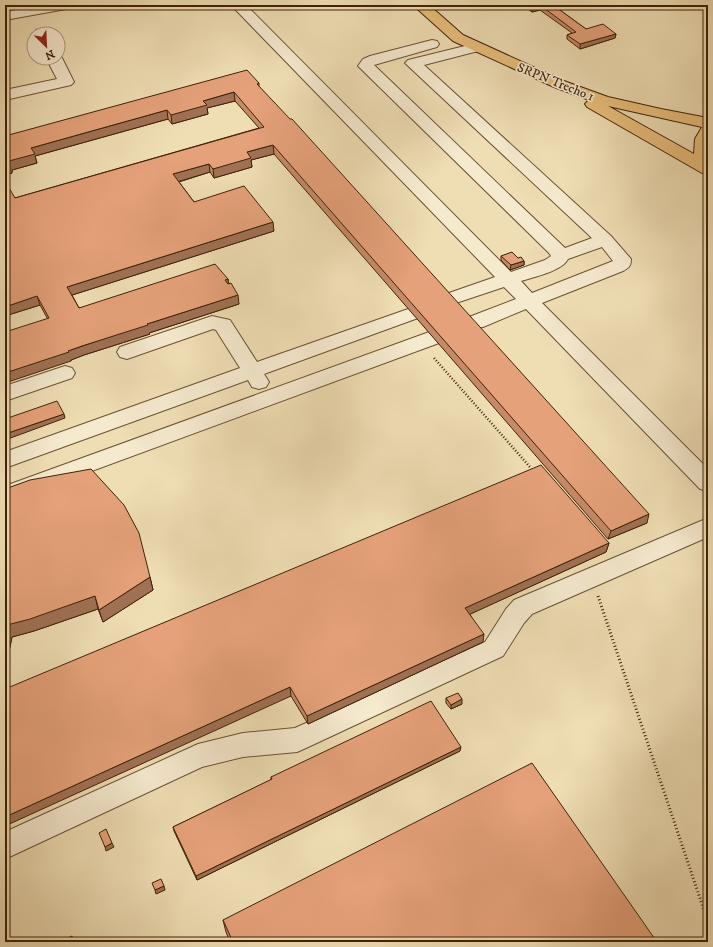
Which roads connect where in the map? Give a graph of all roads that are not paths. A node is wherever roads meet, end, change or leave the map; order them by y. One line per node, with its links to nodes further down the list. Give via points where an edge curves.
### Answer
1 (66, 5): 4 (lane)
2 (238, 5): 18 (lane)
3 (420, 5): 5 (main road, SRPN Trecho 1)
4 (5, 16)
5 (458, 38): 6 (main road, SRPN Trecho 1); 7 (lane)
6 (477, 47): 7 (lane); 9 (main road, SRPN Trecho 1)
7 (407, 58): 16 (lane); 17 (lane, via 375,59 366,66 551,244)
8 (58, 66): 10 (lane, via 66,82)
9 (559, 84): 11 (main road, SRPN Trecho 1, via 603,100); 13 (main road)
10 (5, 95)
11 (708, 123)
12 (708, 130): 14 (main road, via 700,150)
13 (671, 148): 14 (main road); 15 (main road)
14 (708, 168)
15 (708, 179)
16 (606, 240): 17 (lane); 20 (lane, via 622,259 622,264)
17 (560, 256): 18 (lane, via 559,260 552,264)
18 (509, 280): 19 (lane); 20 (lane)
19 (456, 297)
20 (531, 302): 22 (lane); 30 (lane)
21 (411, 314): 25 (lane)
22 (476, 322)
23 (426, 341): 28 (lane)
24 (126, 352): 25 (lane, via 212,322 223,325)
25 (251, 371): 28 (lane); 29 (lane)
26 (65, 373): 27 (lane)
27 (5, 394)
28 (271, 398): 31 (lane)
29 (5, 460)
30 (708, 483)
31 (5, 495)
32 (708, 527): 33 (lane, via 523,606 515,614 494,648 297,740 243,745 198,756)
33 (5, 846)

